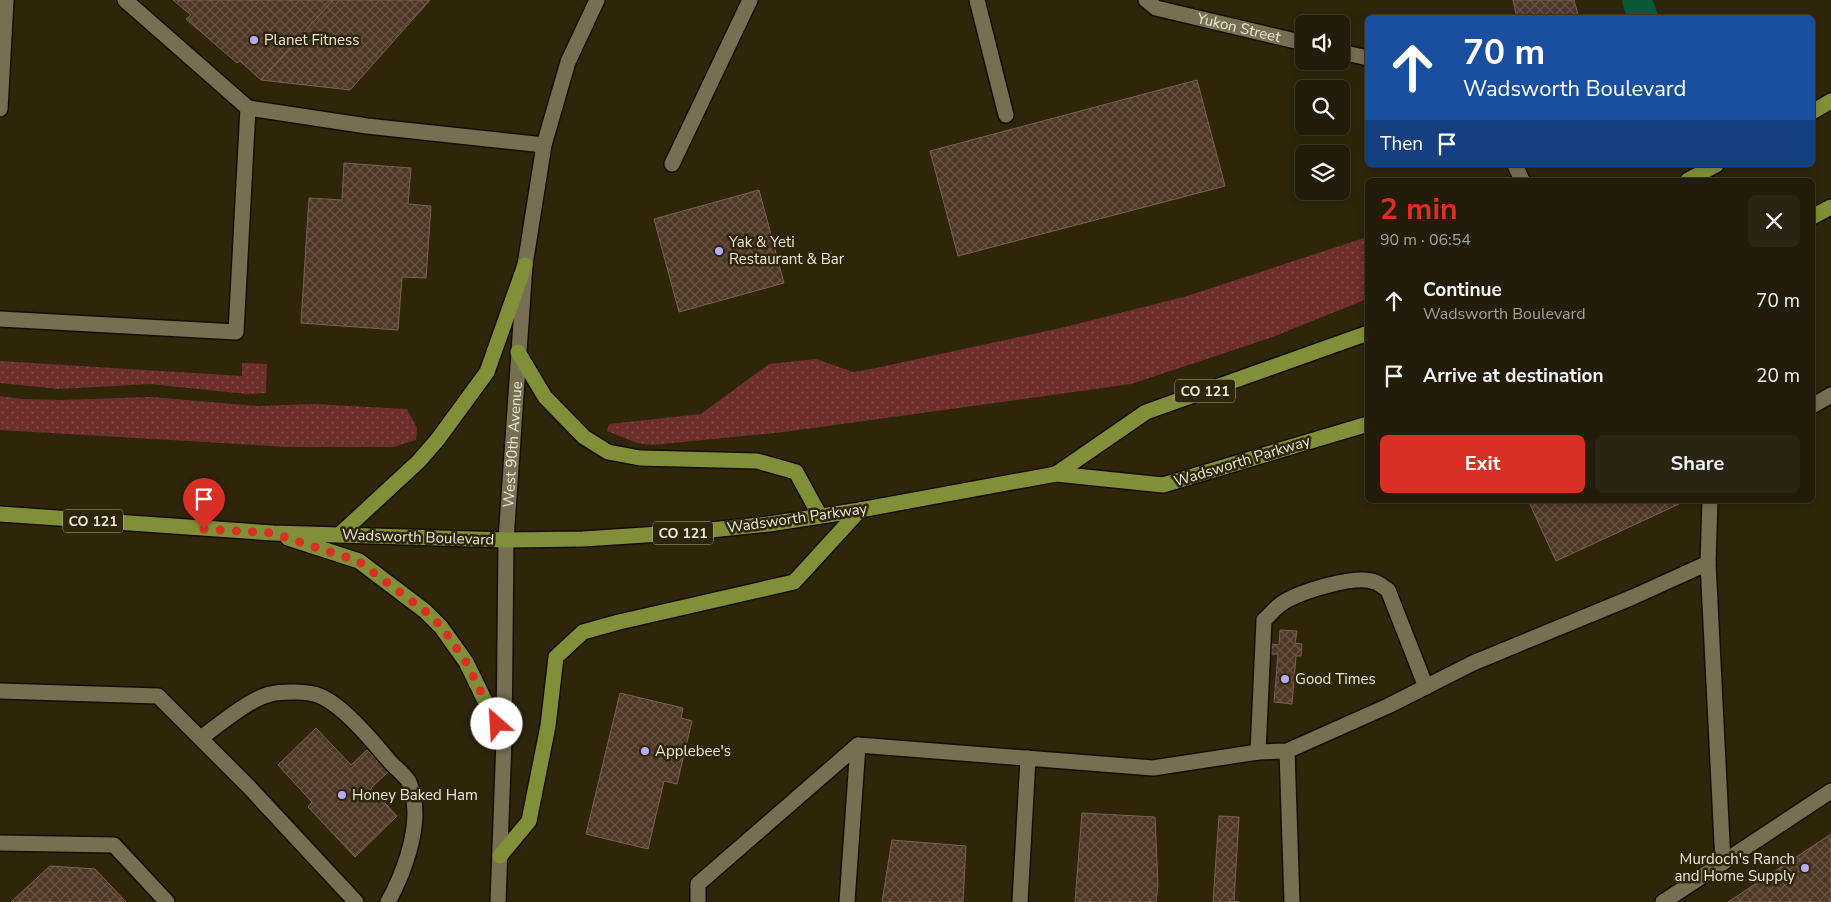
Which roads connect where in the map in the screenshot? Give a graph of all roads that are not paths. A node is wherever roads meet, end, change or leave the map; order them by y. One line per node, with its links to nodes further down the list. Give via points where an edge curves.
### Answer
1 (6, 0): 11 (street)
2 (125, 0): 12 (street)
3 (750, 0): 16 (street)
4 (977, 0): 14 (street)
5 (1146, 0): 7 (street, Yukon Street, via 1156,8)
6 (594, 1): 15 (street, West 90th Avenue, via 568,62)
7 (1295, 41)
8 (1350, 54): 9 (street)
9 (1365, 57)
10 (1831, 101): 13 (main road)
11 (0, 107)
12 (248, 108): 15 (street, via 368,126); 22 (street, via 236,332)
13 (1815, 110)
14 (1006, 115)
15 (544, 145): 21 (street, West 90th Avenue)
16 (672, 164)
17 (1712, 167): 18 (main road)
18 (1692, 178)
19 (1831, 207): 20 (main road)
20 (1815, 215)
21 (526, 265): 24 (street, West 90th Avenue); 34 (main road, via 487,372 419,461)
22 (0, 319)
23 (1365, 334): 28 (main road, Wadsworth Parkway / CO 121, via 1146,412)
24 (518, 352): 32 (main road, via 545,397 584,437 608,452 640,458 756,461 796,472); 35 (street, West 90th Avenue)
25 (1831, 395): 26 (street)
26 (1815, 404)
27 (1365, 425): 28 (main road, Wadsworth Parkway / CO 121, via 1163,485)
28 (1056, 474): 30 (main road, Wadsworth Parkway / CO 121)
29 (1710, 503): 36 (street)
30 (860, 510): 32 (main road, Wadsworth Parkway / CO 121); 47 (main road, via 794,582 583,632 556,657 548,726 529,821)
31 (0, 514): 33 (main road, Wadsworth Boulevard / CO 121)
32 (820, 516): 35 (main road, Wadsworth Parkway / CO 121, via 691,532 568,540)
33 (272, 533): 34 (main road, Wadsworth Boulevard / CO 121); 40 (main road, via 358,561 425,611 441,626 466,662)
34 (339, 535): 35 (main road, Wadsworth Boulevard / CO 121)
35 (506, 540): 40 (street, West 90th Avenue)
36 (1708, 563): 37 (street, via 1473,663); 48 (street)
37 (1426, 687): 42 (street); 43 (street, via 1388,590 1375,582 1360,579 1302,594 1281,604 1264,620)
38 (0, 691): 39 (street, via 158,696)
39 (201, 738): 50 (street); 51 (street, via 244,706 269,694 319,695 340,710 409,782 414,800 411,840 403,869)
40 (504, 740): 47 (street, West 90th Avenue)
41 (858, 744): 44 (street); 53 (street, via 698,884); 54 (street)
42 (1287, 751): 43 (street); 56 (street)
43 (1258, 752): 44 (street, via 1153,768)
44 (1028, 758): 55 (street)
45 (1831, 791): 48 (street)
46 (0, 844): 49 (street, via 114,845)
47 (500, 856): 52 (street, West 90th Avenue)
48 (1722, 863): 57 (street)
49 (167, 902)
50 (356, 902)
51 (388, 902)
52 (498, 902)
53 (698, 902)
54 (847, 902)
55 (1020, 902)
56 (1292, 902)
57 (1663, 902)

